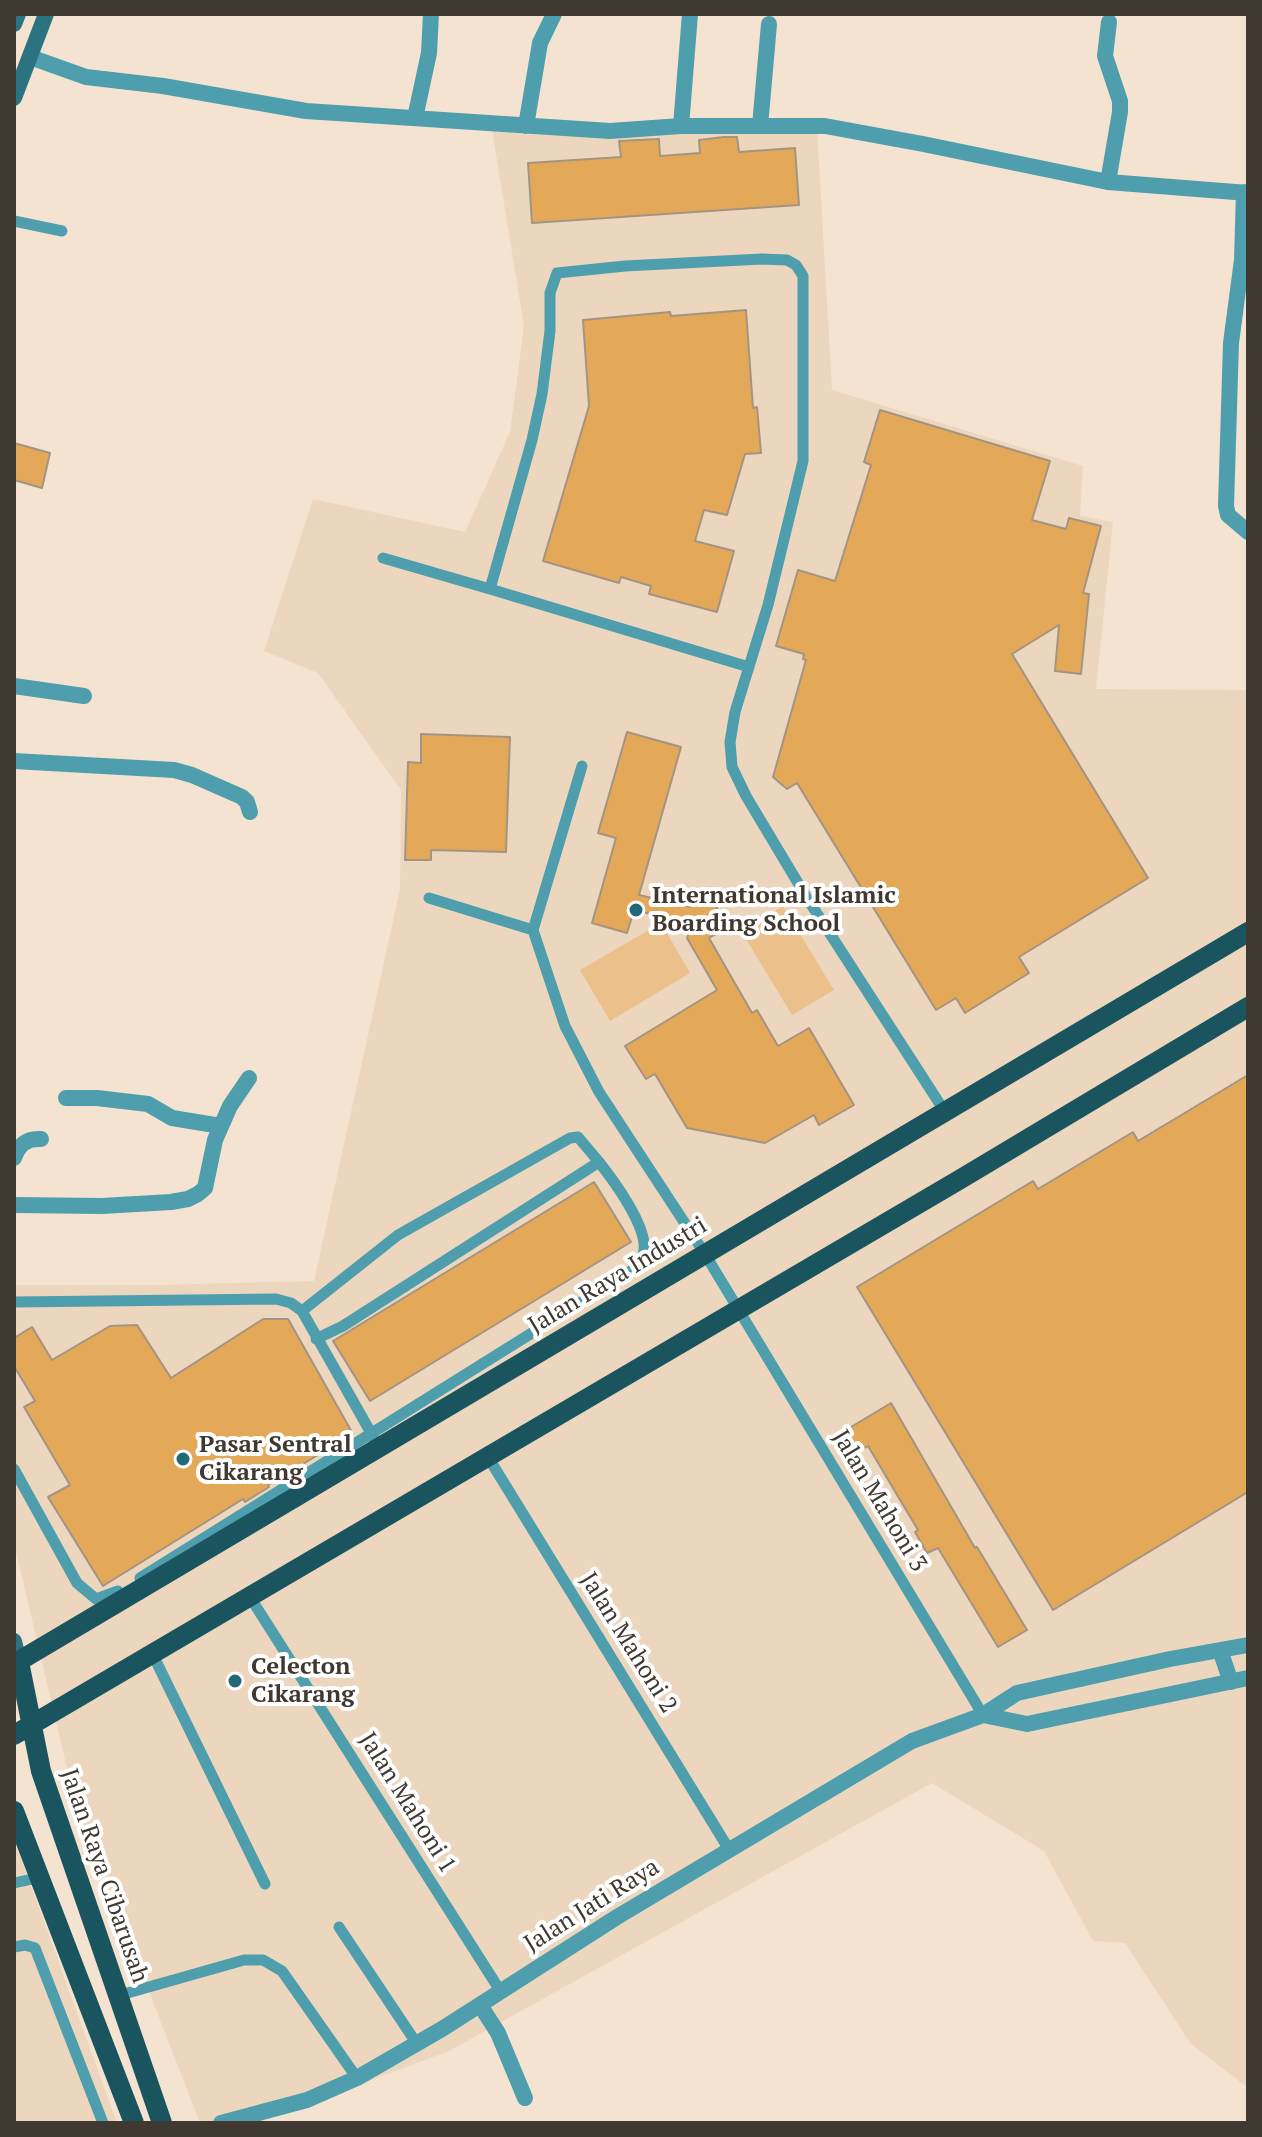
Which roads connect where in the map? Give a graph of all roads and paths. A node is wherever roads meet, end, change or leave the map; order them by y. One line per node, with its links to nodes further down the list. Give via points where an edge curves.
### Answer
1 (18, 14): 7 (street)
2 (46, 14): 9 (street)
3 (431, 14): 11 (street)
4 (554, 14): 12 (street, via 540,43)
5 (690, 14): 13 (street)
6 (1109, 22): 15 (street, via 1105,56 1120,112)
7 (14, 24)
8 (769, 24): 14 (street)
9 (30, 57): 10 (street); 11 (street, via 86,77 306,111)
10 (14, 98)
11 (415, 118): 12 (street)
12 (526, 126): 13 (street, via 610,131)
13 (681, 126): 14 (street)
14 (760, 126): 15 (street, via 838,128)
15 (1108, 182): 16 (street)
16 (1246, 192): 19 (street, via 1231,343 1226,506 1228,515)
17 (14, 221): 18 (lane)
18 (62, 231)
19 (1248, 532)
20 (383, 558): 21 (lane)
21 (490, 589): 22 (lane); 22 (lane, via 542,394 550,293 557,273 787,260 803,276 803,461)
22 (749, 667): 34 (lane, via 731,732 732,767 807,898)
23 (14, 686): 24 (street)
24 (84, 696)
25 (14, 761): 27 (street, via 174,770 242,797)
26 (582, 766): 29 (lane)
27 (250, 812)
28 (429, 898): 29 (lane)
29 (533, 930): 40 (lane, Jalan Mahoni 3, via 579,1055)
30 (1248, 932): 34 (main road, Jalan Raya Industri)
31 (1248, 1007): 43 (main road)
32 (249, 1078): 35 (street)
33 (66, 1098): 35 (street, via 148,1104 172,1118)
34 (945, 1112): 40 (main road, Jalan Raya Industri)
35 (221, 1126): 39 (street, via 205,1188 188,1199 102,1206)
36 (41, 1139): 37 (street, via 22,1144)
37 (14, 1158)
38 (599, 1162): 42 (lane, via 584,1141 570,1138 398,1235); 44 (lane); 45 (lane, via 642,1233 642,1261)
39 (14, 1205)
40 (705, 1254): 43 (lane, Jalan Mahoni 3); 45 (main road, Jalan Raya Industri)
41 (14, 1302): 42 (lane, via 276,1299)
42 (302, 1311): 44 (lane)
43 (737, 1311): 46 (main road); 55 (lane, Jalan Mahoni 3)
44 (316, 1339): 45 (lane)
45 (375, 1440): 47 (lane, via 116,1593 96,1599 77,1583); 53 (main road, Jalan Raya Industri)
46 (488, 1457): 48 (main road); 58 (lane, Jalan Mahoni 2)
47 (14, 1469)
48 (250, 1597): 52 (main road); 64 (lane, Jalan Mahoni 1)
49 (14, 1641): 53 (street, Jalan Raya Cibarusah)
50 (1248, 1645): 51 (street, Jalan Jati Raya)
51 (1220, 1650): 54 (street); 55 (street, Jalan Jati Raya, via 1017,1693)
52 (152, 1653): 56 (main road); 61 (lane)
53 (16, 1663): 56 (main road, Jalan Raya Cibarusah)
54 (1240, 1680): 55 (street, via 1027,1724)
55 (983, 1715): 58 (street, Jalan Jati Raya, via 912,1741)
56 (22, 1730): 65 (main road, Jalan Raya Cibarusah, via 41,1771)
57 (14, 1811): 59 (main road)
58 (730, 1851): 64 (street, Jalan Jati Raya)
59 (37, 1878): 60 (lane); 71 (main road)
60 (14, 1883)
61 (265, 1884)
62 (339, 1927): 67 (lane)
63 (14, 1947): 70 (lane, via 35,1948)
64 (501, 1992): 66 (street, Jalan Jati Raya)
65 (117, 1996): 68 (lane, via 244,1960 263,1960 282,1971); 72 (main road, Jalan Raya Cibarusah)
66 (480, 2005): 67 (street, Jalan Jati Raya); 69 (street, via 498,2033)
67 (417, 2044): 68 (street, Jalan Jati Raya)
68 (357, 2078): 73 (street, Jalan Jati Raya, via 307,2100)
69 (525, 2098)
70 (103, 2123)
71 (134, 2123)
72 (162, 2123)
73 (221, 2123)

